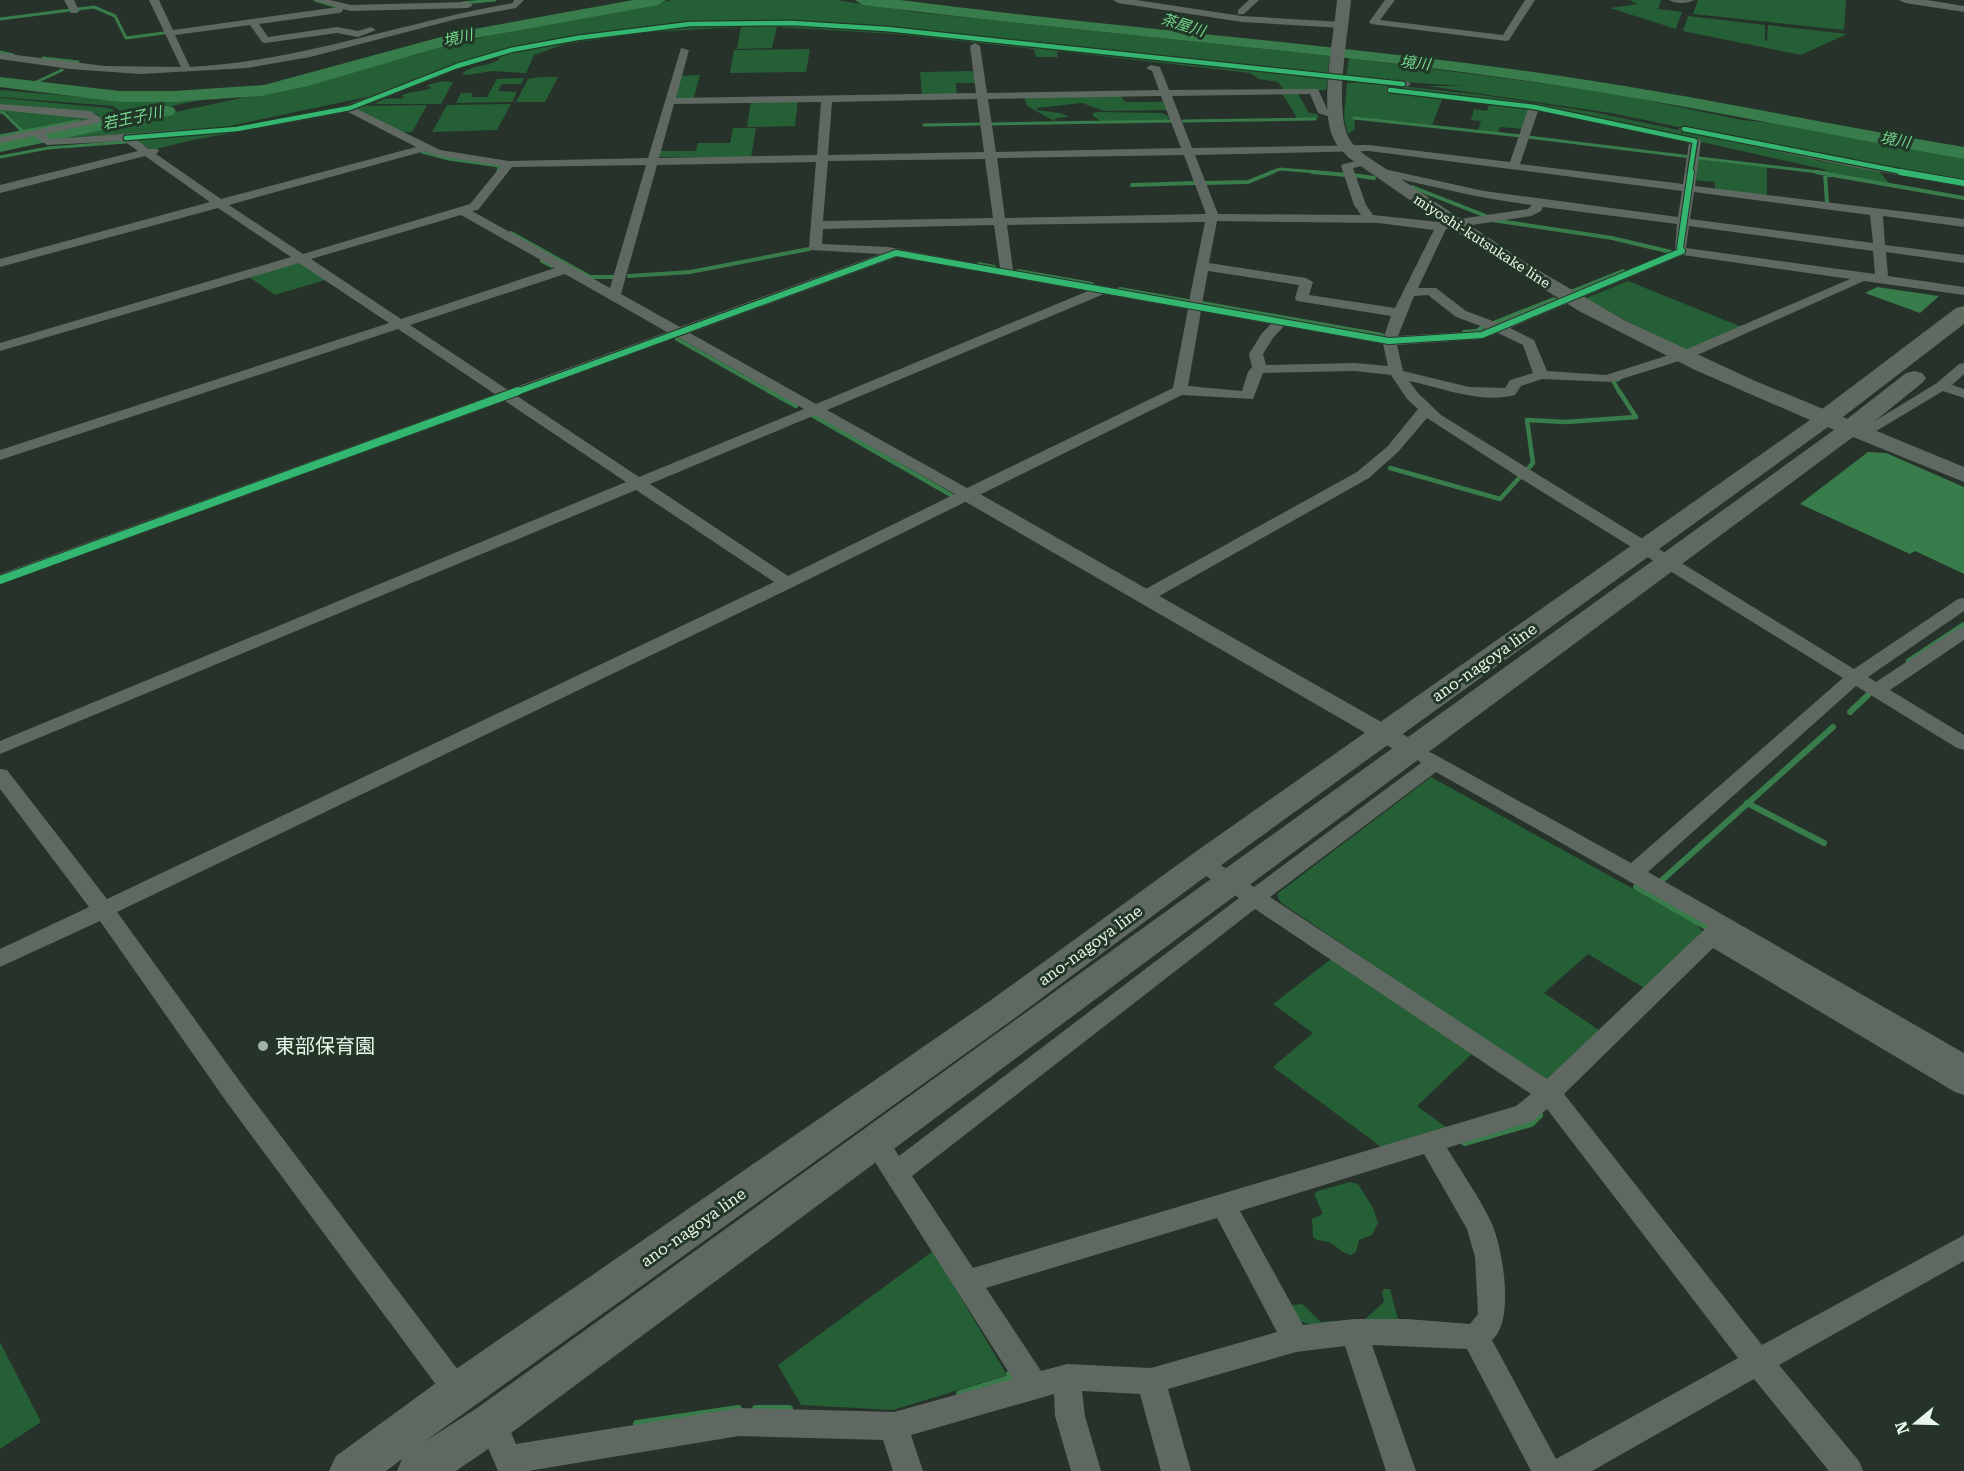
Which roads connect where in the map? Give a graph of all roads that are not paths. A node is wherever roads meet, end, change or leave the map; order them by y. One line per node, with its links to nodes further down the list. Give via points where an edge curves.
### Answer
1 (69, 0): 18 (street)
2 (154, 0): 22 (street)
3 (319, 0): 16 (street)
4 (1118, 0): 21 (street, via 1242,19)
5 (1157, 0): 14 (street)
6 (1254, 0): 19 (street)
7 (1344, 0): 21 (main road, miyoshi-kutsukake line)
8 (1390, 0): 9 (street, via 1374,22 1506,38)
9 (1530, 0)
10 (1674, 0): 11 (street)
11 (1689, 0)
12 (1905, 0): 17 (street)
13 (520, 2): 15 (street); 27 (street, via 282,60)
14 (1172, 2)
15 (449, 6): 16 (street); 20 (street, via 358,34 337,30 265,40)
16 (351, 8): 20 (street)
17 (1964, 9)
18 (74, 11)
19 (1241, 12)
20 (253, 22): 22 (street)
21 (1342, 27): 28 (main road, miyoshi-kutsukake line)
22 (169, 33): 27 (street)
23 (975, 46): 32 (street)
24 (684, 50): 34 (street)
25 (0, 56): 27 (street, via 75,67)
26 (1151, 68): 30 (street, via 1156,69)
27 (187, 70)
28 (1338, 78): 31 (street, via 887,29 729,23 648,28 525,47 466,63); 38 (main road, miyoshi-kutsukake line); 55 (street, via 1591,110 1848,164)
29 (1390, 90): 36 (street)
30 (1165, 93): 32 (street); 38 (street, via 1314,91 1322,111); 46 (street)
31 (381, 95): 37 (street); 39 (street)
32 (982, 96): 33 (street); 49 (street)
33 (827, 98): 34 (street); 50 (street)
34 (671, 101): 51 (street)
35 (0, 107): 40 (street, via 90,114 96,118)
36 (1534, 107): 54 (street); 56 (street, via 1695,141)
37 (352, 110): 39 (street); 44 (street); 48 (street)
38 (1334, 116): 45 (main road, miyoshi-kutsukake line, via 1339,135)
39 (207, 131): 41 (street)
40 (36, 132): 42 (street); 43 (street)
41 (126, 138): 43 (street); 48 (street)
42 (0, 140)
43 (46, 142): 47 (street)
44 (425, 148): 52 (street, via 445,155); 59 (street)
45 (1348, 148): 46 (street); 53 (main road, miyoshi-kutsukake line); 54 (street)
46 (1188, 151): 49 (street); 62 (street)
47 (0, 152)
48 (145, 153): 57 (street); 59 (street)
49 (990, 154): 50 (street); 64 (street)
50 (823, 157): 51 (street); 67 (street)
51 (654, 160): 52 (street); 82 (street)
52 (509, 164): 60 (street, via 474,207)
53 (1370, 166): 58 (street, via 1419,182); 63 (street, via 1347,166 1360,205); 68 (main road, miyoshi-kutsukake line)
54 (1514, 166): 56 (street)
55 (1964, 183)
56 (1690, 188): 61 (street); 65 (street)
57 (0, 189)
58 (1539, 202): 65 (street); 68 (street, via 1531,212)
59 (220, 204): 72 (street); 74 (street)
60 (463, 211): 72 (street); 76 (street)
61 (1876, 211): 66 (street); 69 (street)
62 (1211, 218): 63 (street); 64 (street); 75 (street)
63 (1370, 219): 68 (street)
64 (1000, 222): 67 (street); 77 (street)
65 (1684, 222): 69 (street); 70 (street)
66 (1964, 222)
67 (818, 225): 71 (street, via 816,247)
68 (1447, 225): 81 (street, via 1440,230); 83 (main road, miyoshi-kutsukake line)
69 (1880, 248): 73 (street); 78 (street)
70 (1682, 251): 78 (street); 83 (street)
71 (896, 253): 77 (street); 90 (street)
72 (303, 259): 87 (street); 93 (street)
73 (1964, 259)
74 (0, 263)
75 (1202, 266): 84 (street); 85 (street, via 1306,282 1302,298)
76 (564, 267): 82 (street); 87 (street)
77 (1007, 272): 79 (street)
78 (1870, 278): 80 (street); 94 (street)
79 (1098, 289): 84 (street); 103 (street)
80 (1964, 291)
81 (1410, 292): 85 (street); 89 (street, via 1431,291 1461,315)
82 (614, 296): 90 (street)
83 (1571, 299): 89 (street); 94 (main road, miyoshi-kutsukake line)
84 (1194, 306): 88 (street); 100 (street)
85 (1399, 313): 92 (street)
86 (1964, 313): 105 (main road)
87 (397, 322): 102 (street); 106 (street); 107 (street)
88 (1281, 322): 92 (street, via 1355,340); 96 (street, via 1256,354)
89 (1498, 328): 92 (street, via 1482,335); 98 (street, via 1529,343)
90 (678, 333): 102 (street); 103 (street)
91 (1964, 339): 105 (main road)
92 (1389, 341): 97 (street)
93 (0, 347)
94 (1686, 358): 98 (street, via 1607,379); 105 (main road, miyoshi-kutsukake line)
95 (1964, 367): 99 (street)
96 (1260, 369): 97 (street, via 1355,367); 100 (street, via 1255,372 1248,396)
97 (1398, 373): 98 (street, via 1464,391 1496,394 1510,392 1515,383); 104 (street, via 1412,396)
98 (1541, 375)
99 (1942, 386): 101 (street); 105 (street)
100 (1180, 390): 110 (street)
101 (1964, 394)
102 (506, 395): 109 (street); 112 (street)
103 (811, 407): 109 (street); 110 (street)
104 (1426, 409): 111 (street); 114 (street, via 1393,449 1363,475)
105 (1847, 426): 108 (main road, miyoshi-kutsukake line); 111 (main road, ano-nagoya line)
106 (0, 448)
107 (0, 454)
108 (1964, 475)
109 (633, 481): 113 (street); 120 (street); 122 (street)
110 (966, 494): 113 (street); 114 (street)
111 (1657, 555): 117 (street); 119 (main road, ano-nagoya line); 123 (main road, ano-nagoya line)
112 (0, 580)
113 (787, 583): 128 (street)
114 (1148, 595): 119 (street)
115 (1964, 603): 117 (street)
116 (1964, 632): 118 (street)
117 (1856, 676): 118 (street); 126 (street)
118 (1876, 690): 121 (street)
119 (1383, 733): 123 (street); 125 (main road, ano-nagoya line)
120 (0, 737)
121 (1964, 744)
122 (0, 748)
123 (1423, 756): 126 (street); 127 (main road, ano-nagoya line)
124 (0, 775): 128 (street)
125 (1202, 863): 127 (street); 147 (main road, ano-nagoya line, via 1003,1009)
126 (1633, 873): 129 (street)
127 (1242, 890): 133 (street); 134 (main road, ano-nagoya line); 136 (street)
128 (103, 909): 130 (street); 147 (street, via 237,1097)
129 (1717, 931): 131 (street); 132 (street); 133 (street)
130 (0, 958)
131 (1964, 1065)
132 (1964, 1085)
133 (1550, 1093): 135 (street, via 1524,1114); 143 (street)
134 (875, 1141): 136 (street); 148 (main road, ano-nagoya line)
135 (1430, 1142): 137 (street); 141 (street, via 1480,1227 1488,1257 1492,1314 1486,1328)
136 (896, 1173): 139 (street)
137 (1223, 1204): 139 (street); 142 (street)
138 (1964, 1247): 143 (street)
139 (967, 1282): 146 (street)
140 (1354, 1332): 141 (street); 142 (street); 156 (street)
141 (1475, 1337): 157 (street)
142 (1296, 1339): 145 (street)
143 (1759, 1363): 158 (street); 159 (street)
144 (1067, 1377): 145 (street); 146 (street); 154 (street, via 1070,1416)
145 (1151, 1381): 155 (street)
146 (1034, 1386): 149 (street)
147 (458, 1392): 151 (main road, ano-nagoya line)
148 (492, 1422): 150 (street); 152 (main road, ano-nagoya line)
149 (894, 1426): 150 (street, via 739,1422); 153 (street)
150 (511, 1465)
151 (351, 1471)
152 (419, 1471)
153 (908, 1471)
154 (1086, 1471)
155 (1176, 1471)
156 (1401, 1471)
157 (1547, 1471)
158 (1563, 1471)
159 (1848, 1471)

